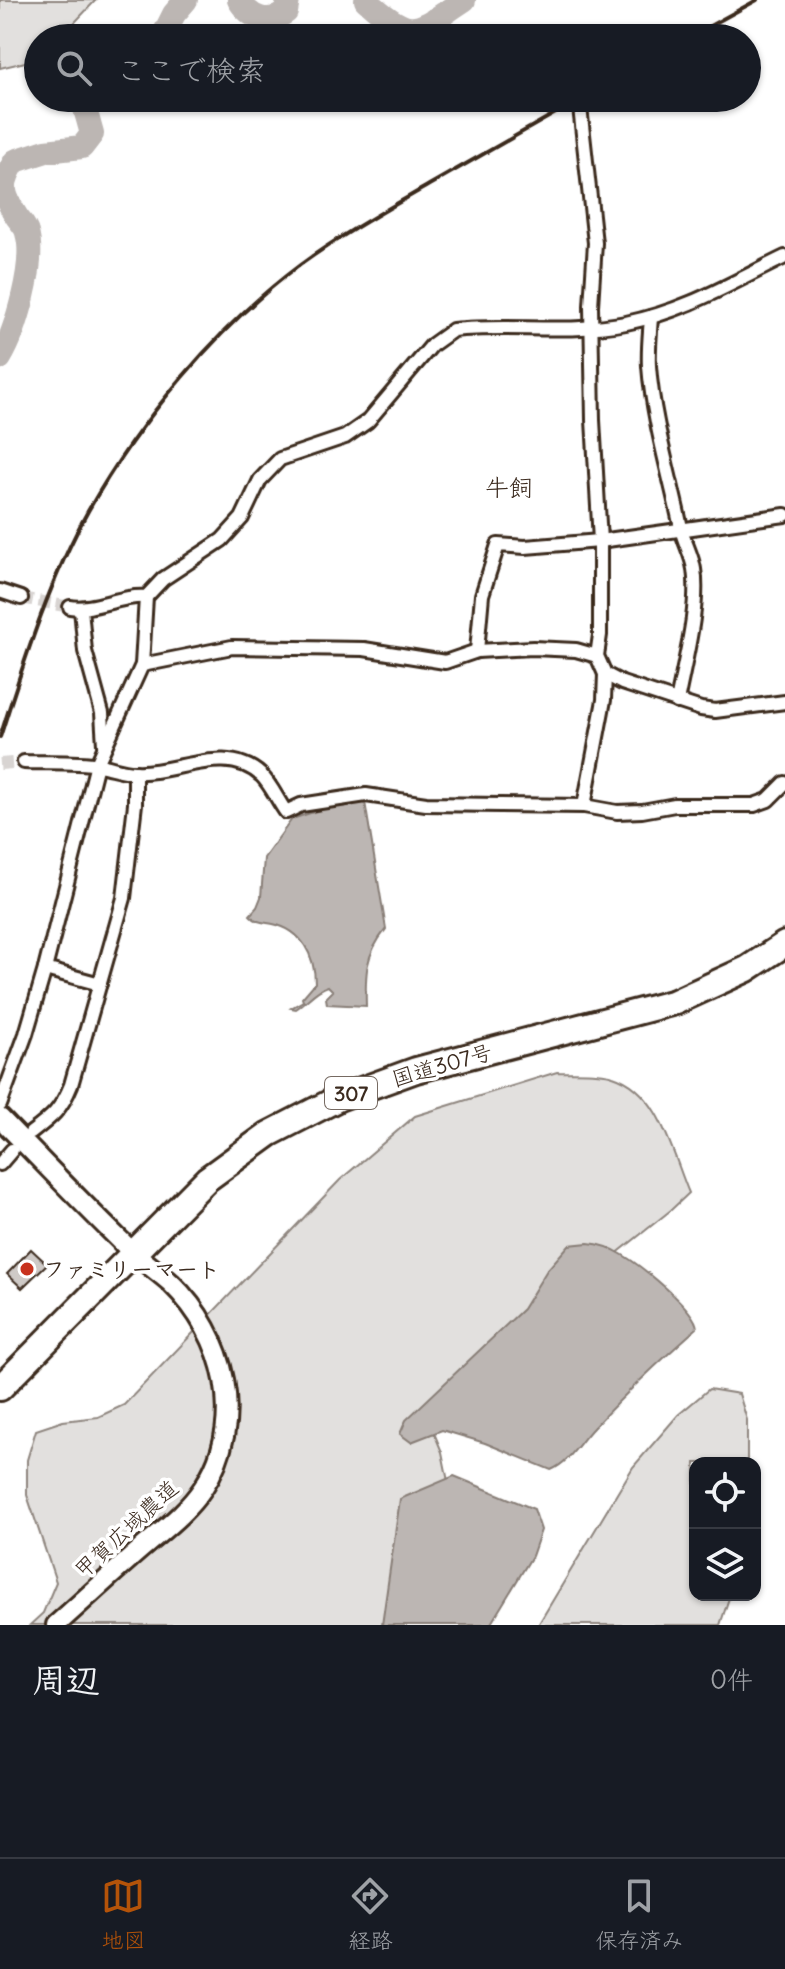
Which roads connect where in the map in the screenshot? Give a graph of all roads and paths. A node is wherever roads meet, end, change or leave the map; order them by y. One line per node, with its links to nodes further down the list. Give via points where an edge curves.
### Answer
1 (581, 112): 4 (street, via 594,226)
2 (785, 257): 3 (street, via 709,297)
3 (651, 317): 4 (street); 6 (street, via 649,365)
4 (592, 326): 7 (street); 9 (street, via 453,330 432,345 368,421 345,437 280,459 260,480 242,518 222,540 163,579)
5 (785, 515): 6 (street)
6 (682, 531): 7 (street); 15 (street, via 695,582)
7 (600, 541): 11 (street, via 498,545 482,595); 12 (street)
8 (0, 591): 10 (street)
9 (146, 597): 13 (street); 17 (street, via 76,608 102,713)
10 (21, 598)
11 (477, 651): 12 (street, via 533,648); 13 (street, via 445,662 364,649 232,647)
12 (597, 656): 14 (street)
13 (142, 665): 17 (street)
14 (605, 674): 15 (street); 22 (street)
15 (677, 702): 16 (street, via 715,711)
16 (785, 702)
17 (104, 748): 19 (street)
18 (24, 762): 19 (street)
19 (97, 764): 20 (street); 24 (street)
20 (135, 772): 22 (street, via 231,761 262,776 286,812 366,795 426,804); 25 (street, via 124,898)
21 (785, 783): 22 (street, via 768,800 754,805 675,805 617,812)
22 (584, 806)
23 (785, 944): 31 (highway, 国道307号 / 307, via 747,969 675,1002 416,1070 339,1098 269,1134 207,1179)
24 (45, 969): 25 (street); 26 (street)
25 (100, 984): 28 (street, via 63,1105)
26 (0, 1105)
27 (0, 1118): 31 (street, 甲賀広域農道)
28 (31, 1133)
29 (12, 1150): 30 (street)
30 (0, 1164)
31 (133, 1254): 32 (highway, 国道307号 / 307); 33 (street, 甲賀広域農道, via 184,1298 215,1347 227,1402 223,1444 205,1486 183,1513)
32 (0, 1388)
33 (56, 1625)

